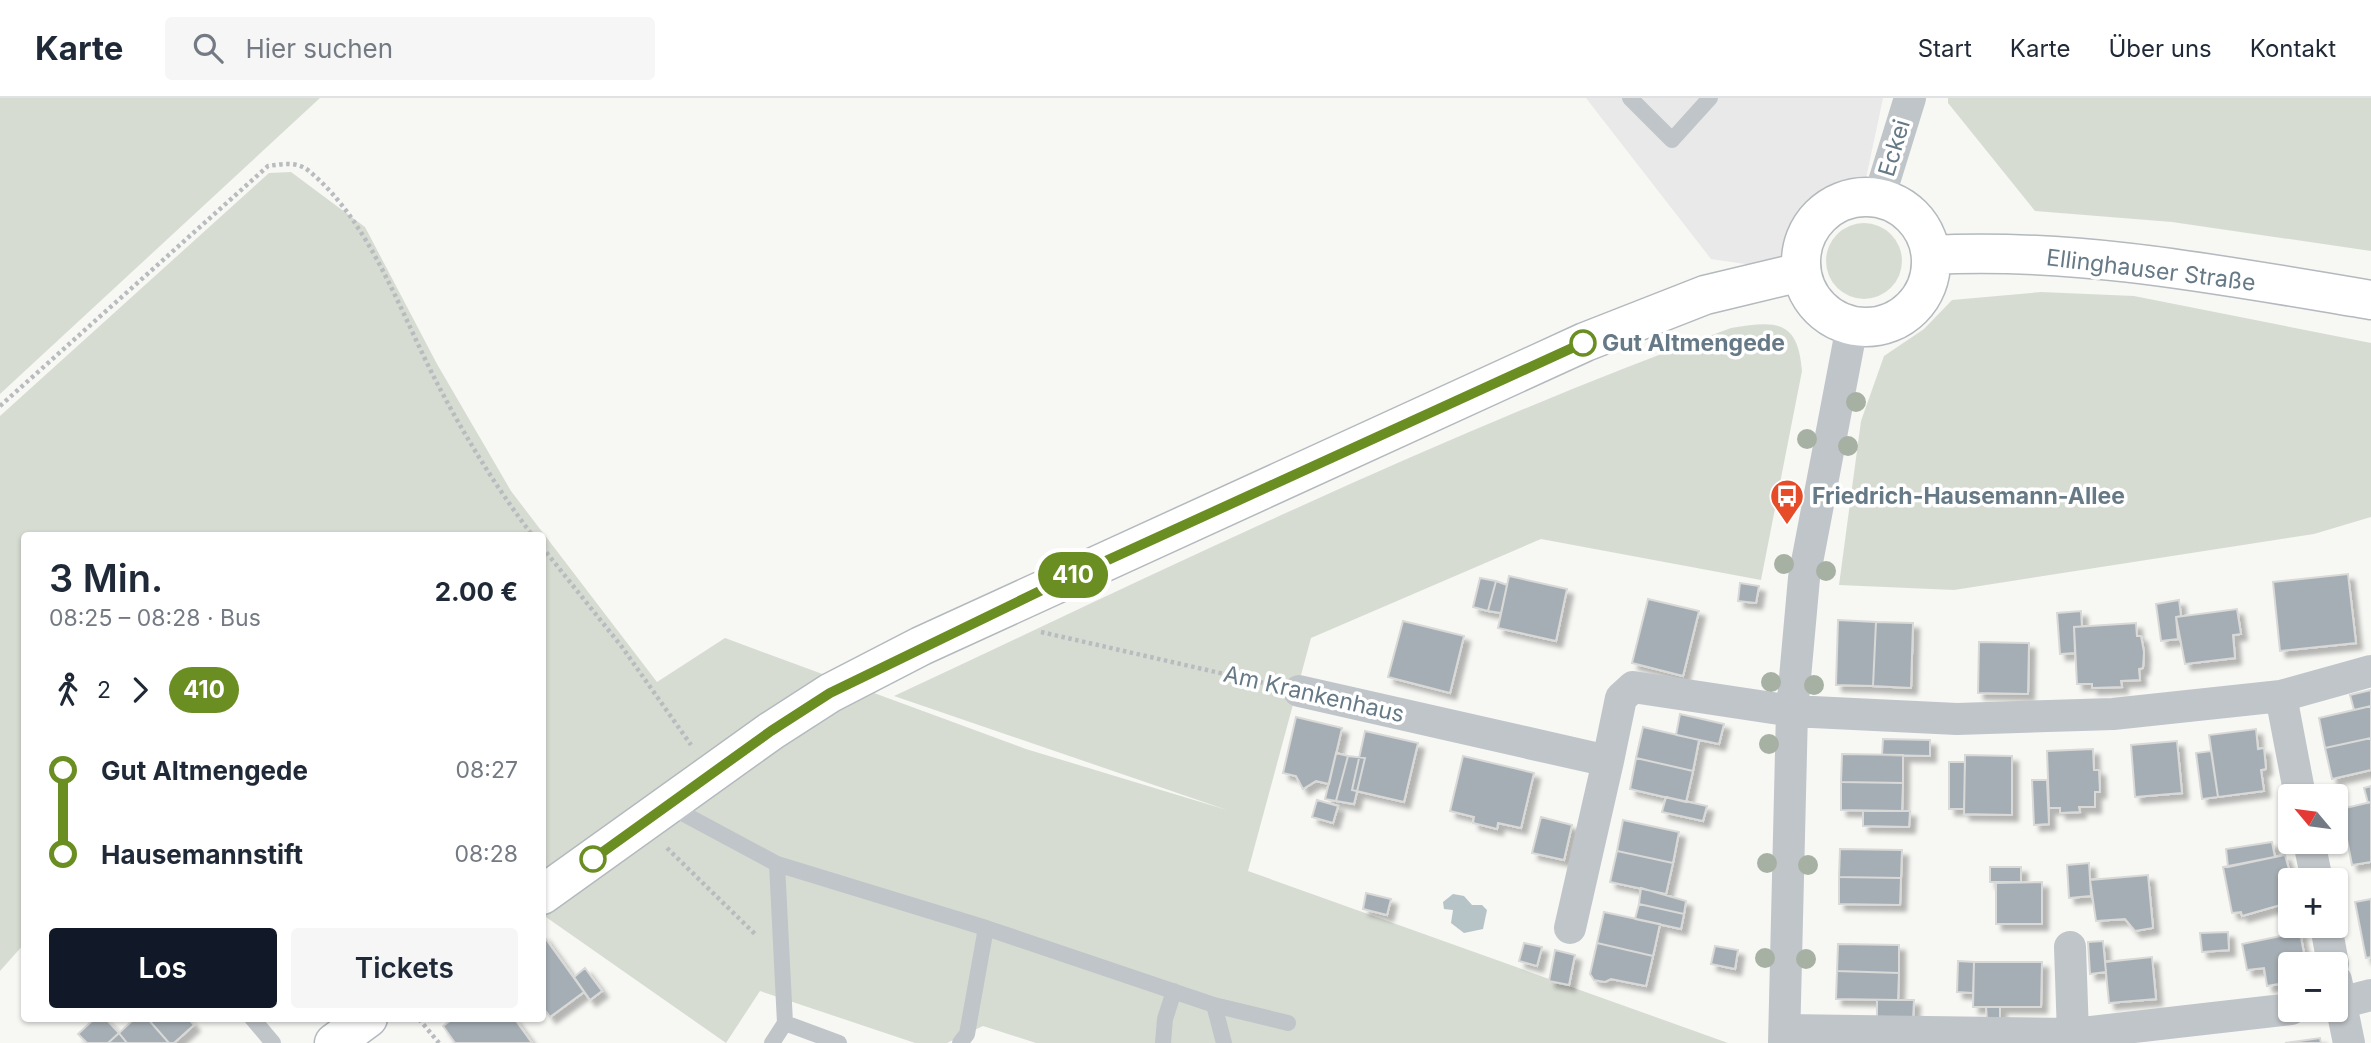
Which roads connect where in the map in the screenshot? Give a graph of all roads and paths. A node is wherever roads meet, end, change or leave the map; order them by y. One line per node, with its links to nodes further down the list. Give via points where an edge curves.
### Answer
1 (1630, 98): 2 (lane, via 1672,140)
2 (1710, 98)
3 (1910, 98): 4 (street, Eckei)
4 (1880, 198): 5 (main road, via 1911,216 1923,231); 6 (main road, via 1844,201 1829,208 1813,223 1803,242)
5 (1931, 255): 7 (main road, Ellinghauser Straße, via 1983,252 2180,269); 8 (main road, via 1925,290 1907,312 1880,326)
6 (1801, 272): 8 (main road, via 1819,308); 18 (main road, via 1705,295 1585,342 1087,569 830,693)
7 (2371, 300)
8 (1852, 326): 16 (street, via 1804,578)
9 (0, 406): 10 (path, via 268,166 288,163 306,169 362,233 438,386)
10 (530, 532)
11 (546, 552): 18 (path, via 622,647)
12 (1033, 631): 14 (path, Am Krankenhaus)
13 (2371, 671): 15 (street)
14 (1299, 691): 17 (street, Am Krankenhaus)
15 (2281, 696): 16 (street, via 2100,715 1957,719); 19 (street)
16 (1792, 710): 17 (street, via 1633,687 1621,698); 40 (street)
17 (1608, 761): 25 (street)
18 (712, 775): 20 (main road)
19 (2298, 784)
20 (669, 806): 22 (lane); 23 (main road)
21 (664, 845): 26 (path)
22 (777, 864): 24 (lane); 37 (lane)
23 (546, 892)
24 (986, 928): 28 (lane); 46 (lane, via 967,1034)
25 (1570, 928)
26 (761, 940)
27 (2070, 947): 39 (street)
28 (1174, 991): 31 (lane); 47 (lane)
29 (2371, 995): 30 (street)
30 (2348, 996)
31 (1214, 1005): 38 (lane); 48 (lane)
32 (2278, 1010): 39 (street)
33 (255, 1022): 41 (lane)
34 (363, 1022): 42 (main road)
35 (422, 1022): 43 (path)
36 (2344, 1022): 49 (street)
37 (785, 1023): 44 (lane); 45 (lane)
38 (1287, 1023)
39 (2073, 1034): 40 (street)
40 (1784, 1037)
41 (273, 1043)
42 (334, 1043)
43 (439, 1043)
44 (772, 1043)
45 (839, 1043)
46 (960, 1043)
47 (1163, 1043)
48 (1224, 1043)
49 (2349, 1043)

